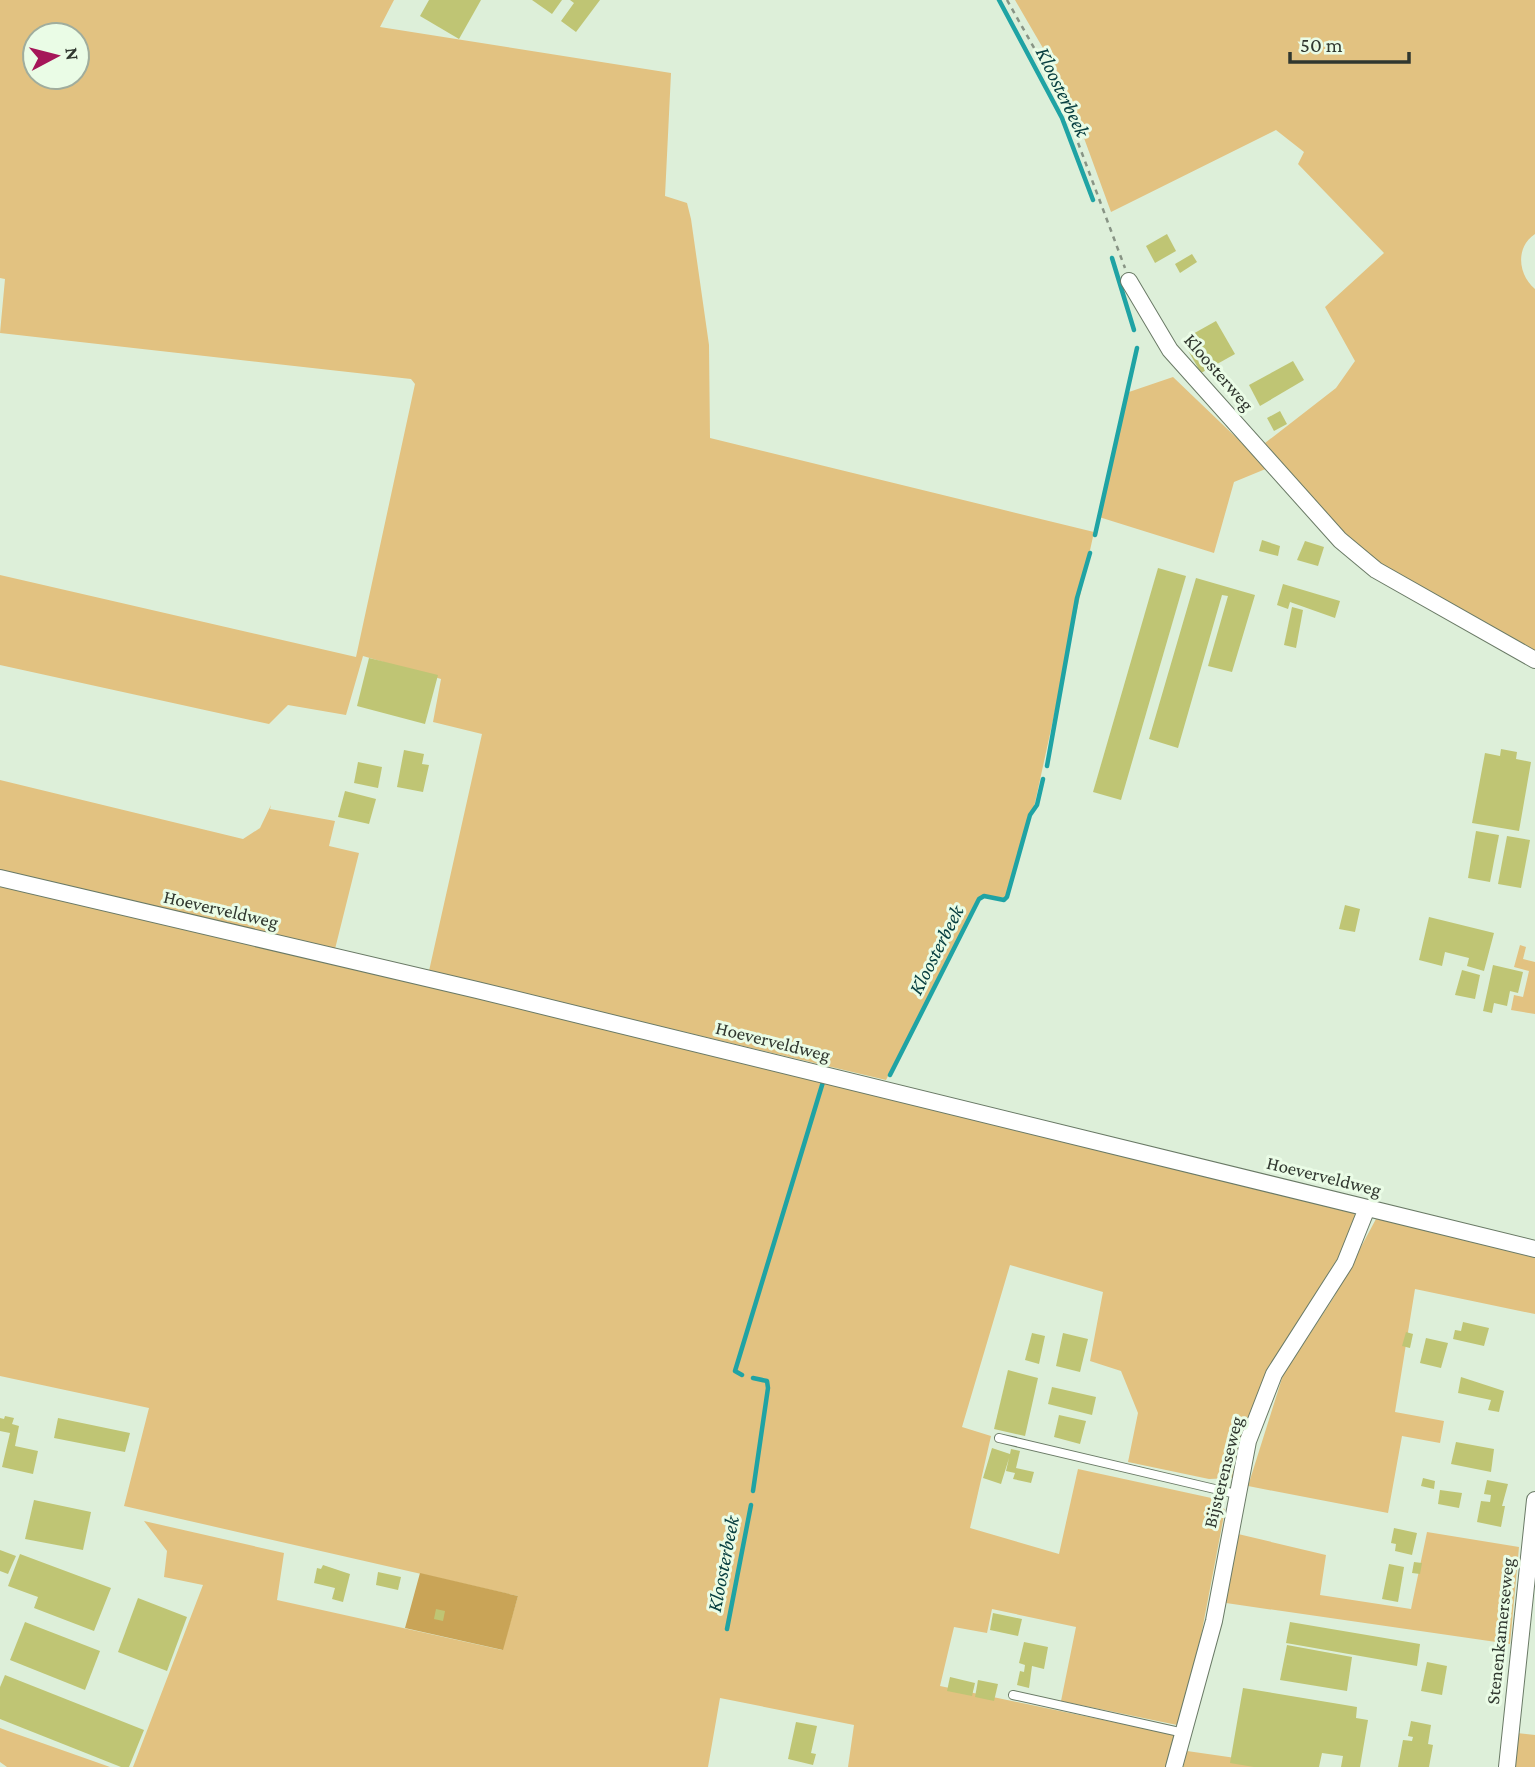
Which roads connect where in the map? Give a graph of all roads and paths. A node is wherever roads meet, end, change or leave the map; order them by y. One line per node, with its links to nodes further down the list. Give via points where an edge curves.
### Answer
1 (1007, 0): 2 (path, via 1059,92)
2 (1129, 281): 3 (street, Kloosterweg, via 1170,350 1340,540 1376,570)
3 (1535, 660)
4 (0, 878): 5 (street, Hoeverveldweg)
5 (1367, 1208): 6 (street, Hoeverveldweg); 8 (street, Bijsterenseweg, via 1345,1263 1275,1374 1248,1441)
6 (1535, 1249)
7 (999, 1438): 8 (lane)
8 (1236, 1494): 11 (street, Bijsterenseweg, via 1214,1621)
9 (1535, 1500): 13 (street, Stenenkamerseweg)
10 (1013, 1695): 11 (lane)
11 (1184, 1733): 12 (street, Bijsterenseweg)
12 (1174, 1767)
13 (1507, 1767)

